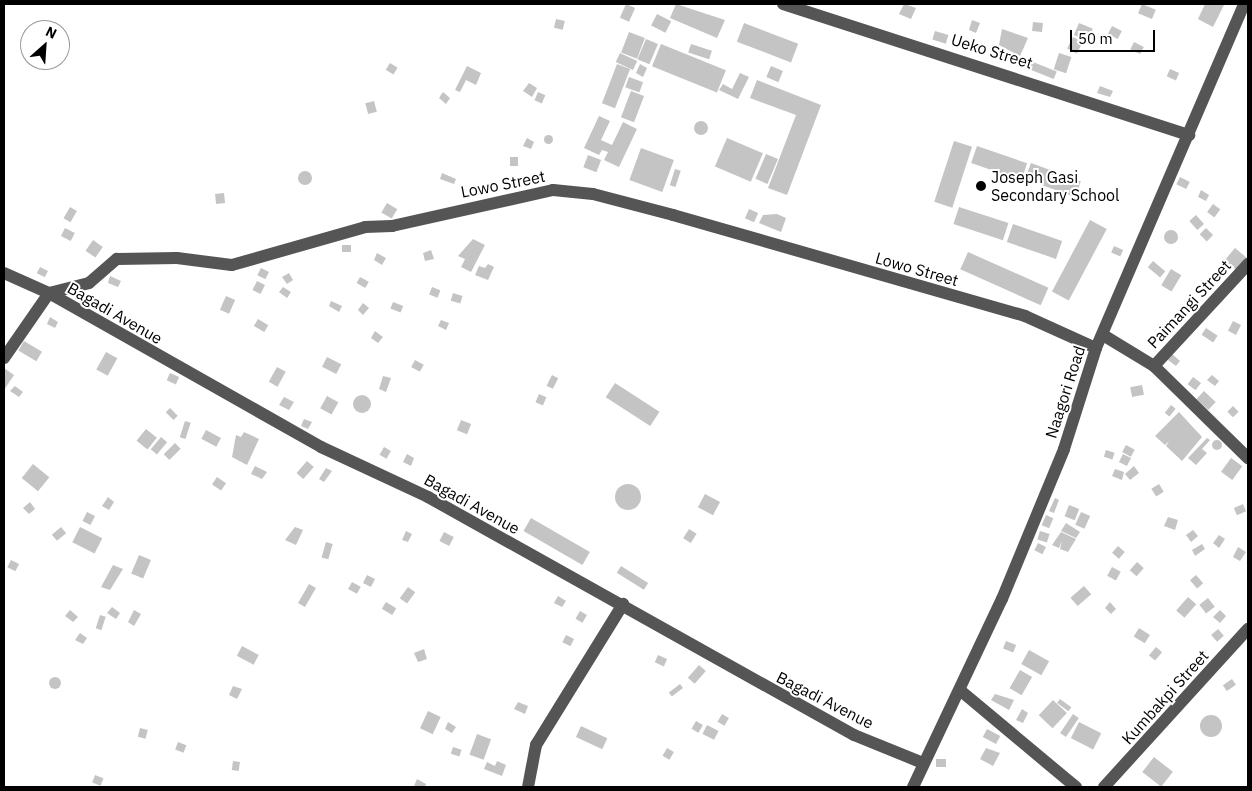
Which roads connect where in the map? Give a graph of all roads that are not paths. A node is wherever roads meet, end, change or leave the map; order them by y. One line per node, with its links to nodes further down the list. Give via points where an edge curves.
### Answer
1 (783, 4): 3 (street, Ueko Street)
2 (1244, 4): 3 (street, Naagori Road)
3 (1189, 135): 7 (street, Naagori Road)
4 (1248, 264): 10 (street, Paimangi Street)
5 (4, 273): 6 (street, Bagadi Avenue)
6 (49, 293): 8 (street, Lowo Street, via 89,283 117,259 177,258 232,265 365,227 392,226 553,190 593,194 673,215 1025,316); 9 (street); 12 (street, Bagadi Avenue, via 321,447 428,497)
7 (1103, 335): 8 (street, Naagori Road); 10 (street)
8 (1096, 348): 14 (street, Naagori Road, via 1064,449)
9 (4, 358)
10 (1154, 366): 11 (street)
11 (1248, 458)
12 (623, 604): 15 (street, Bagadi Avenue, via 854,735); 16 (street, via 536,745)
13 (1248, 629): 19 (street, Kumbakpi Street)
14 (961, 691): 15 (street, Naagori Road); 18 (street)
15 (924, 763): 17 (street, Naagori Road)
16 (528, 787)
17 (913, 787)
18 (1076, 787)
19 (1104, 787)

